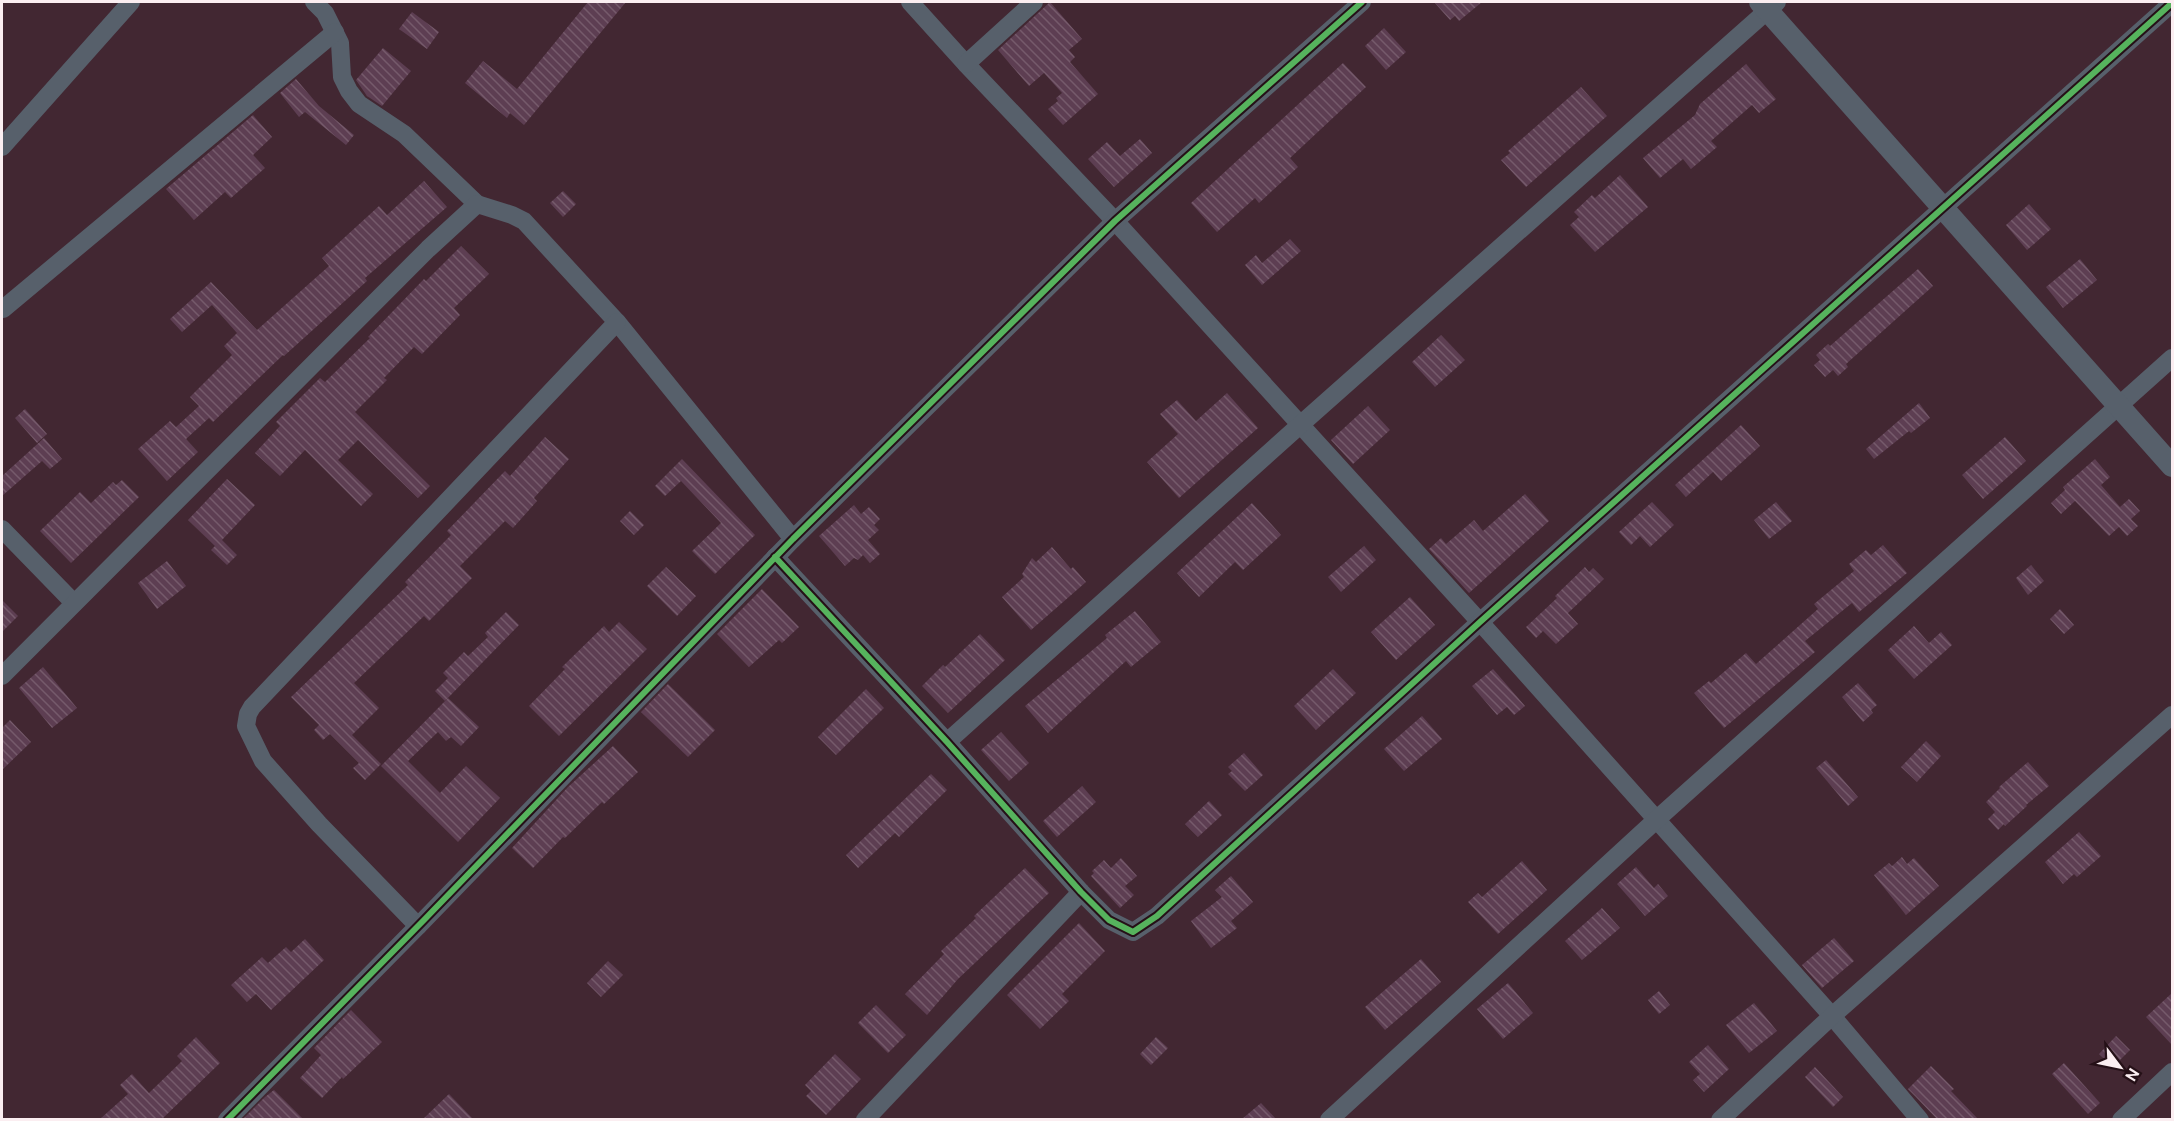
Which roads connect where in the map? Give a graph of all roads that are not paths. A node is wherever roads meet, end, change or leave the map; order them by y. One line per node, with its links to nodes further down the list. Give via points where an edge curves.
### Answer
1 (131, 2): 10 (street)
2 (314, 2): 8 (street)
3 (910, 2): 9 (street)
4 (1034, 2): 9 (street)
5 (1362, 2): 13 (street)
6 (2172, 3): 12 (street)
7 (1768, 4): 12 (street); 18 (street)
8 (335, 32): 11 (street, via 340,43 342,77 349,92 359,104 404,134); 14 (street)
9 (966, 64): 13 (street)
10 (2, 147)
11 (477, 204): 15 (street, via 524,221); 23 (street)
12 (1943, 209): 17 (street); 24 (street)
13 (1115, 221): 18 (street); 21 (street)
14 (2, 308)
15 (617, 322): 21 (street); 30 (street, via 248,714 246,726 263,761)
16 (2172, 358): 17 (street)
17 (2118, 406): 19 (street); 28 (street)
18 (1300, 425): 24 (street); 27 (street)
19 (2172, 466)
20 (2, 529): 23 (street)
21 (793, 539): 22 (street)
22 (775, 557): 27 (street); 30 (street)
23 (74, 603): 25 (street)
24 (1480, 622): 28 (street); 29 (street, via 1133,932 1109,920)
25 (2, 676)
26 (2172, 715): 31 (street)
27 (947, 742): 29 (street)
28 (1656, 820): 31 (street); 35 (street)
29 (1081, 892): 34 (street)
30 (418, 926): 33 (street)
31 (1832, 1017): 36 (street); 37 (street)
32 (2172, 1072): 38 (street)
33 (226, 1119)
34 (864, 1119)
35 (1329, 1119)
36 (1720, 1119)
37 (1920, 1119)
38 (2121, 1119)

